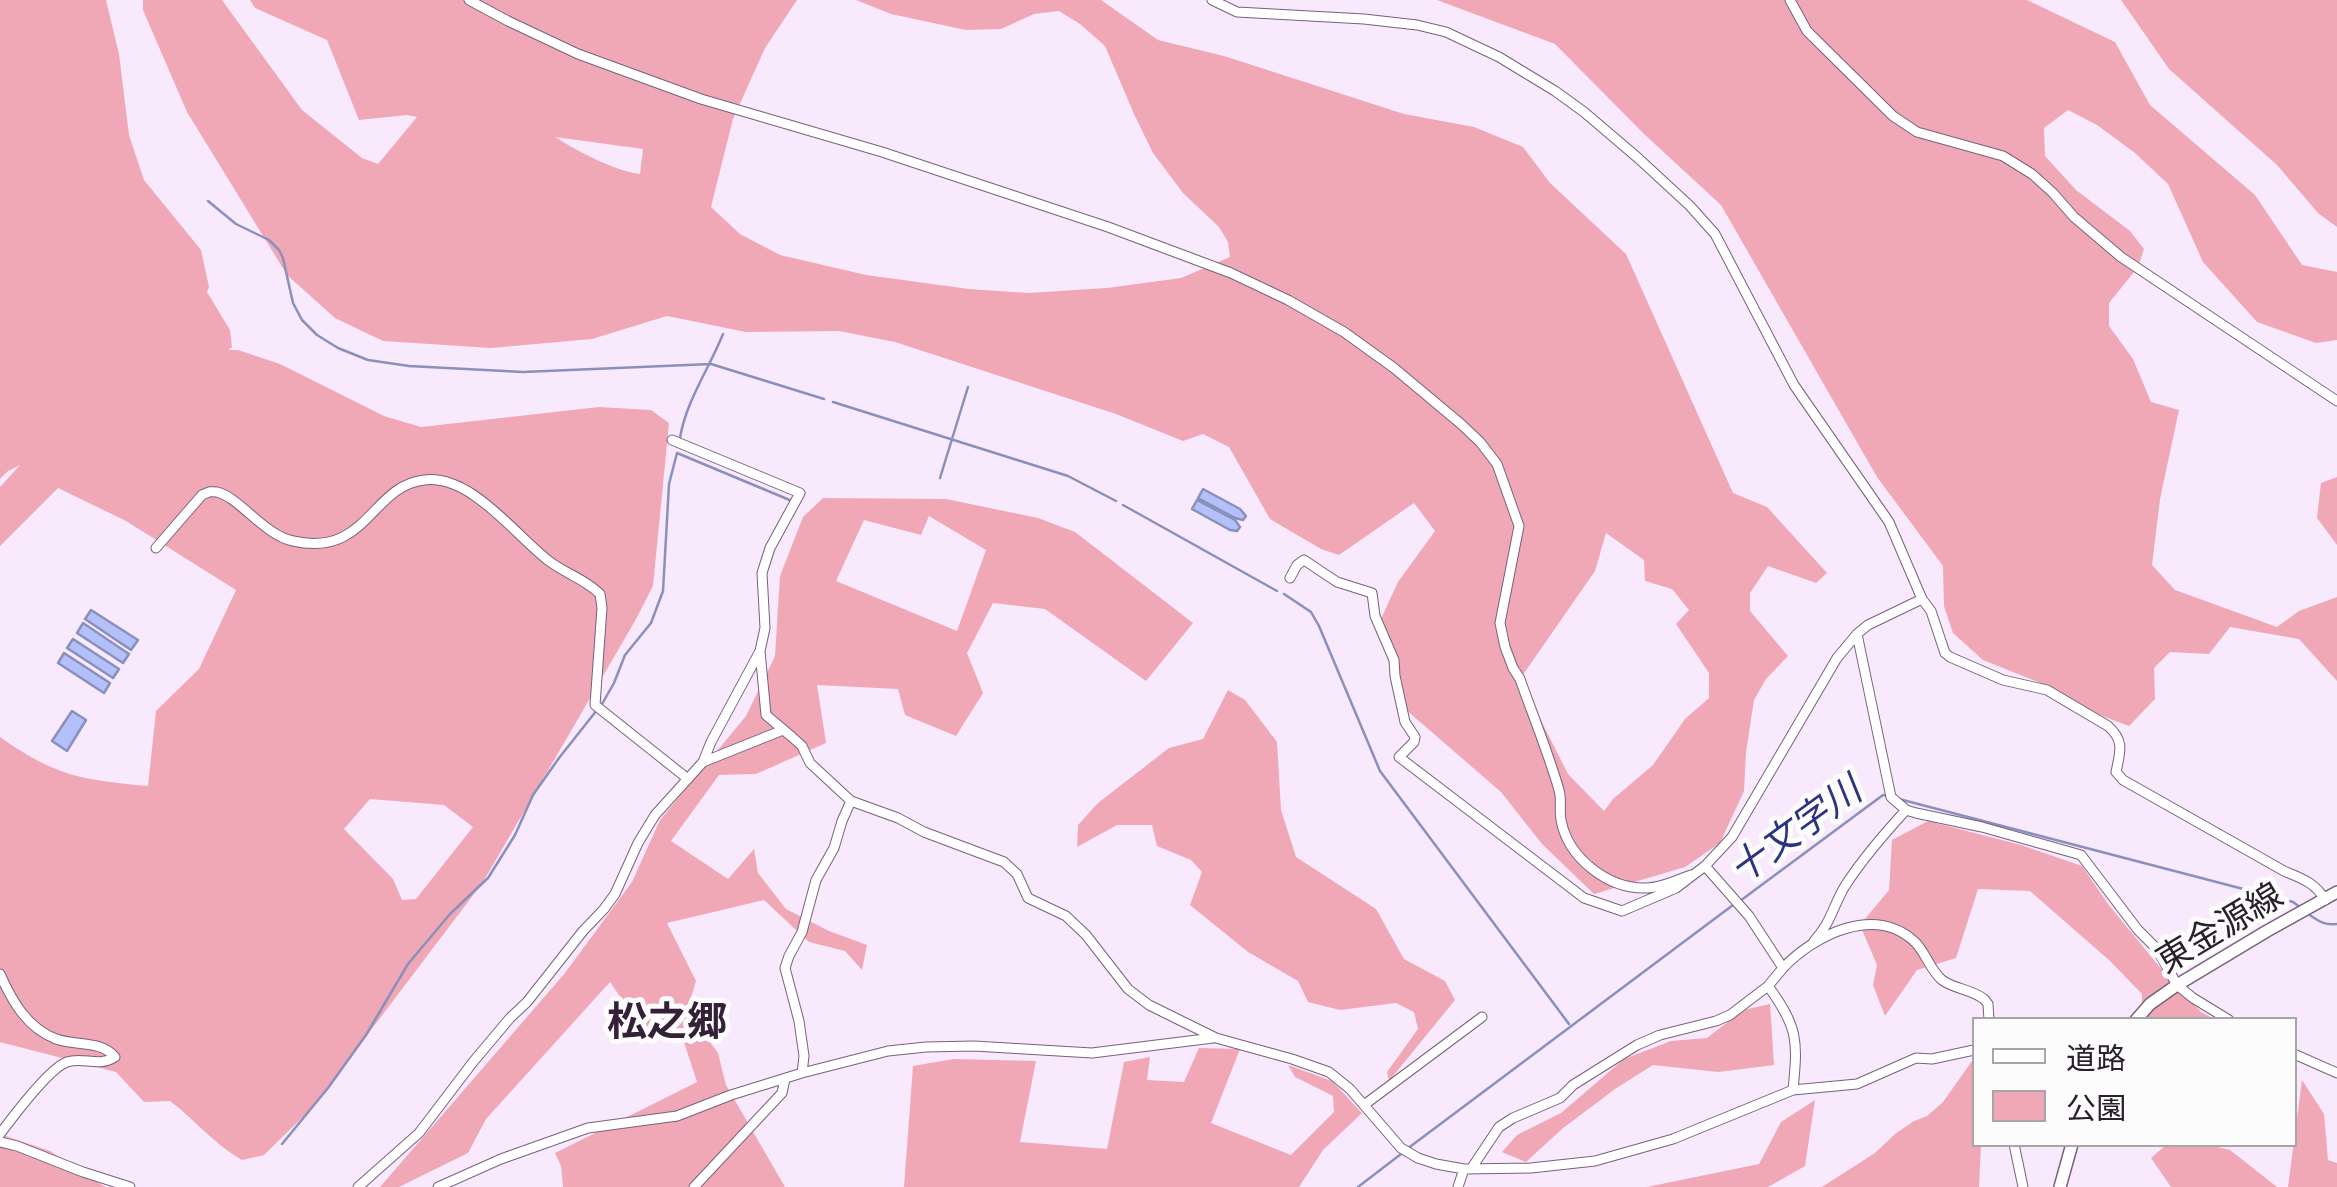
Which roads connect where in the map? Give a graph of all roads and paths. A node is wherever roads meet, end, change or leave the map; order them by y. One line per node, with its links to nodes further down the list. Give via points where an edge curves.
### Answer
1 (469, 0): 17 (street, via 578,54 701,100 882,152 1217,268 1344,332 1461,424 1497,464 1519,526 1500,624 1550,763 1567,837 1601,876 1634,888)
2 (1212, 0): 8 (street, via 1237,12 1364,19 1446,32 1584,112 1715,234 1794,386 1880,506)
3 (1790, 0): 4 (street, via 1807,31 1893,116 1916,132 2015,162 2121,257)
4 (2337, 402)
5 (672, 440): 10 (street, via 800,494 762,573)
6 (156, 548): 13 (street, via 208,492 220,492 276,535 319,544 357,530 414,482 465,489 550,562 600,594 595,705)
7 (1290, 578): 17 (street, via 1304,560 1337,582 1372,593 1415,737 1399,757 1584,898 1622,911)
8 (1922, 600): 9 (street); 19 (street, via 1950,657 2047,690 2108,726 2122,744 2116,772 2123,780 2308,881)
9 (1857, 634): 15 (street, via 1888,791); 16 (street, via 1732,837)
10 (760, 651): 11 (street, via 766,715); 12 (street)
11 (783, 730): 12 (street); 14 (street)
12 (703, 762): 13 (street)
13 (688, 779): 43 (street, via 655,815 604,909 419,1134)
14 (850, 801): 29 (street, via 1004,862 1028,898 1066,916 1128,989); 32 (street, via 786,968)
15 (1906, 810): 20 (street, via 1859,864 1828,926); 23 (street, via 2081,855 2157,949)
16 (1705, 866): 17 (street); 21 (street)
17 (1691, 875)
18 (2337, 892): 19 (main road, 東金源線)
19 (2325, 900): 23 (main road, 東金源線)
20 (1809, 946): 21 (street); 26 (street, via 1856,926 1893,927 1917,944 1941,979 1984,999)
21 (1783, 968): 24 (street)
22 (0, 974): 37 (street, via 33,1026 56,1039 108,1048 115,1056 104,1063 68,1061)
23 (2177, 985): 27 (main road, 東金源線); 28 (street)
24 (1768, 986): 35 (street, via 1787,1012 1796,1041); 41 (street, via 1730,1015 1637,1044 1560,1098 1513,1118)
25 (1482, 1017): 36 (street)
26 (1989, 1017)
27 (2139, 1017)
28 (2224, 1017)
29 (1216, 1038): 32 (street, via 1092,1053 926,1047); 36 (street, via 1329,1072)
30 (1972, 1050): 35 (street, via 1916,1058 1857,1084)
31 (2297, 1055): 33 (street)
32 (802, 1073): 34 (street)
33 (2337, 1073)
34 (785, 1079): 44 (street, via 677,1116 588,1128); 45 (street, via 782,1092)
35 (1792, 1090): 41 (street, via 1674,1140 1595,1160)
36 (1364, 1104): 41 (street, via 1402,1148)
37 (0, 1134)
38 (0, 1142): 42 (street)
39 (2015, 1147): 47 (street)
40 (2071, 1147): 48 (main road)
41 (1467, 1169): 46 (street)
42 (130, 1187)
43 (358, 1187)
44 (438, 1187)
45 (694, 1187)
46 (1458, 1187)
47 (2024, 1187)
48 (2060, 1187)

